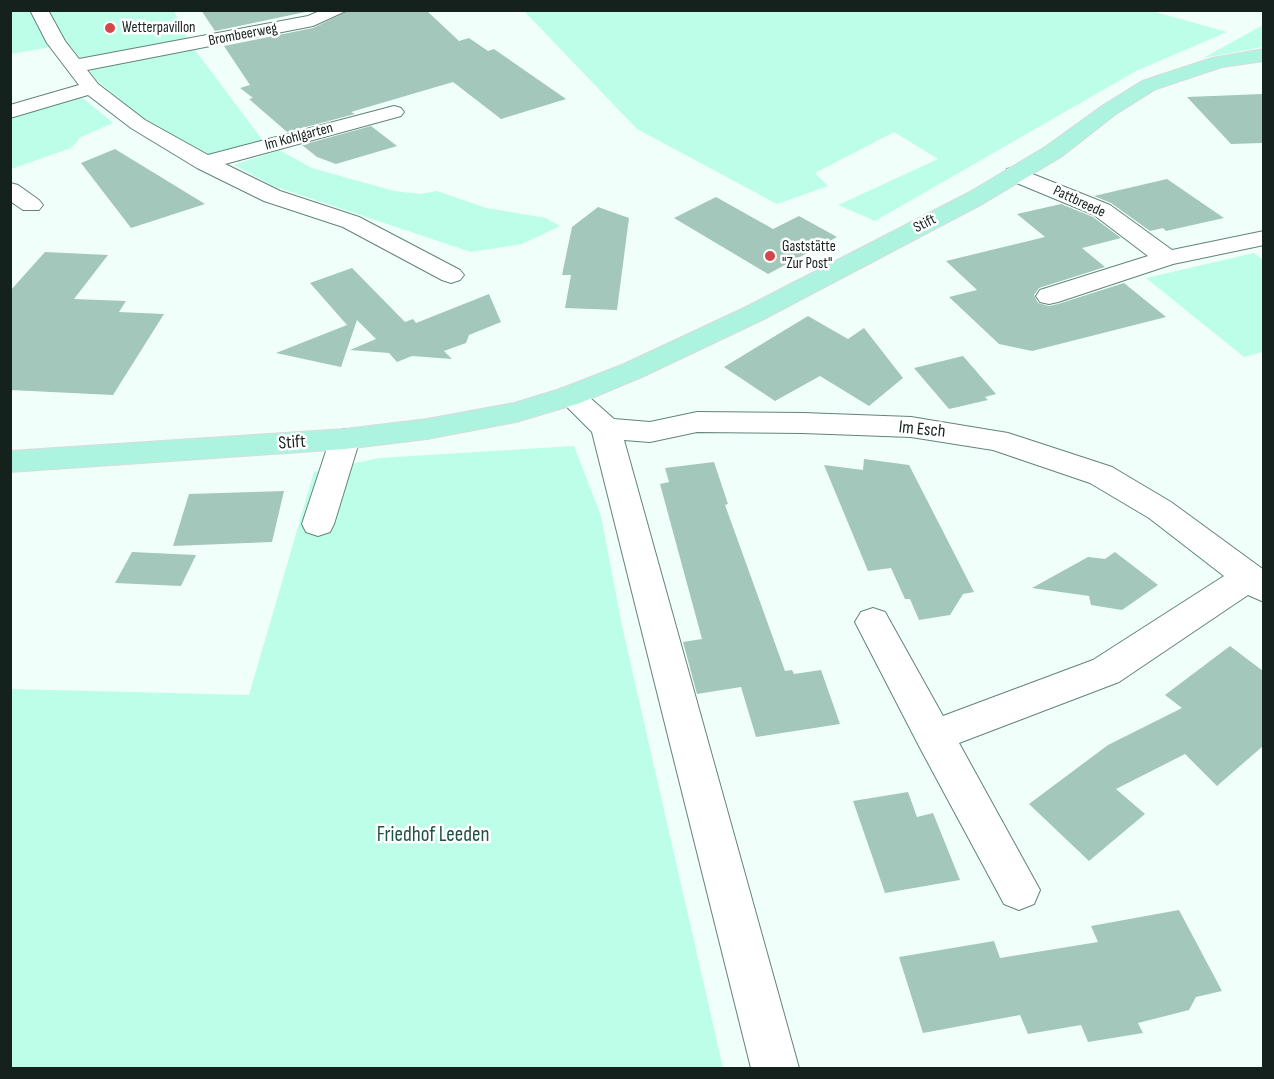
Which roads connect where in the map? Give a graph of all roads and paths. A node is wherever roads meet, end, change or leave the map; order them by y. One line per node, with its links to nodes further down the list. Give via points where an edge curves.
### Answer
1 (39, 10): 4 (street, via 56,43)
2 (339, 10): 4 (street, Brombeerweg, via 313,21)
3 (1263, 54): 9 (main road, Stift, via 1219,62 1149,84)
4 (75, 66): 5 (street)
5 (91, 87): 6 (street); 8 (street, via 138,124)
6 (10, 112)
7 (394, 112): 8 (street, Im Kohlgarten)
8 (205, 163): 14 (street, via 272,196 351,222)
9 (1015, 174): 13 (street, Pattbreede, via 1102,210); 16 (main road, Stift, via 753,314)
10 (10, 190): 11 (street)
11 (31, 205)
12 (1263, 238): 13 (street)
13 (1167, 258): 15 (street)
14 (452, 275)
15 (1049, 296)
16 (575, 394): 17 (street); 18 (main road, Stift, via 516,412)
17 (606, 428): 21 (street, Im Esch, via 650,432 697,422 803,423 911,427 997,440 1101,475 1160,510); 25 (street)
18 (345, 439): 19 (main road, Stift); 20 (street)
19 (10, 462)
20 (318, 524)
21 (1256, 583): 23 (street, Im Esch, via 1106,671)
22 (873, 622): 23 (street)
23 (934, 736): 24 (street)
24 (1020, 890)
25 (776, 1068)

